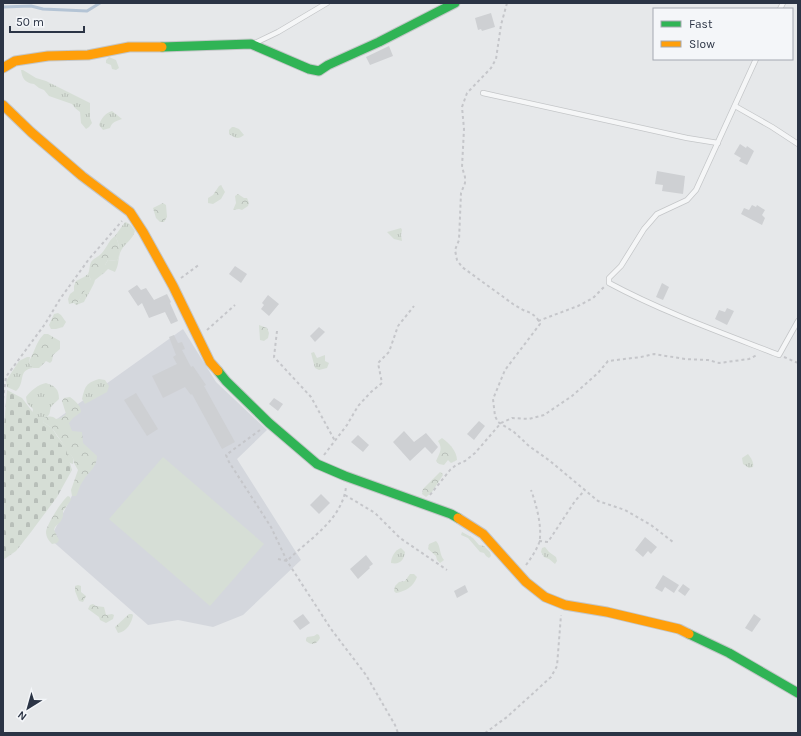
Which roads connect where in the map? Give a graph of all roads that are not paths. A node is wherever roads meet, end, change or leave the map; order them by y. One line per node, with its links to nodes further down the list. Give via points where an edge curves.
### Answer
1 (327, 3): 3 (lane, via 278,32)
2 (455, 3): 3 (street, via 319,71)
3 (251, 44): 5 (street, via 129,47 88,55 48,56 15,61)
4 (756, 60): 8 (lane)
5 (3, 68)
6 (483, 93): 9 (lane, via 687,138)
7 (3, 105): 12 (street, via 77,171 130,212 171,283 210,362 269,423 317,464 451,514 483,534 540,594 562,604 679,629 729,653)
8 (735, 106): 9 (lane); 10 (lane)
9 (718, 142): 11 (lane, via 696,190 687,200 657,214 609,278 610,283 632,295 779,355)
10 (798, 144)
11 (798, 321)
12 (798, 693)

